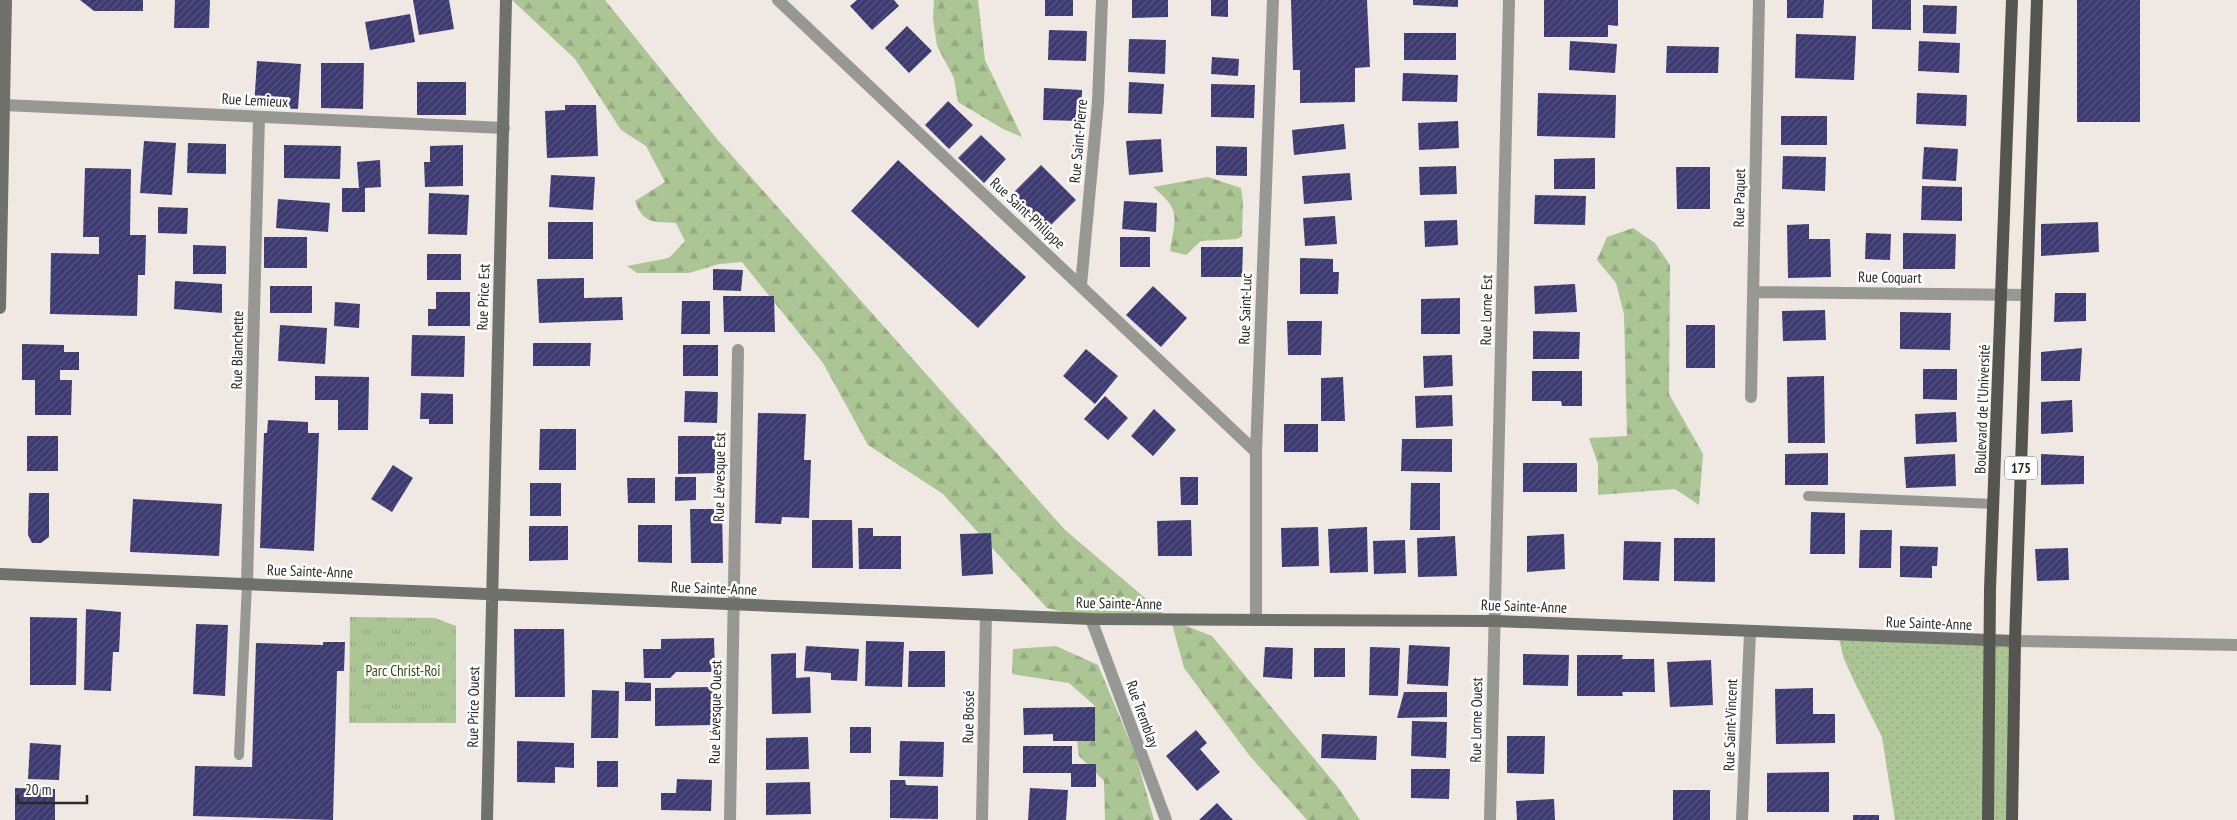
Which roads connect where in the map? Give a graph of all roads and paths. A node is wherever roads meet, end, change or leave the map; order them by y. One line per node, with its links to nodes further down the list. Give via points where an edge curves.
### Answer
1 (6, 0): 10 (street)
2 (506, 0): 12 (street, Rue Price Est)
3 (778, 0): 14 (street, Rue Saint-Philippe)
4 (1102, 0): 14 (street, Rue Saint-Pierre, via 1098,102)
5 (1273, 0): 21 (street, Rue Saint-Luc)
6 (1509, 0): 31 (street, Rue Lorne Est)
7 (1759, 0): 15 (street, Rue Paquet)
8 (2012, 0): 16 (main road, Boulevard de l'Université / 175)
9 (2037, 0): 17 (main road, 175)
10 (4, 105): 11 (street, Rue Lemieux); 13 (street)
11 (259, 117): 12 (street, Rue Lemieux); 25 (street, Rue Blanchette)
12 (504, 128): 26 (street, Rue Price Est)
13 (1, 202): 18 (street)
14 (1081, 285): 21 (street, Rue Saint-Philippe)
15 (1754, 292): 16 (street, Rue Coquart); 20 (street, Rue Paquet)
16 (2002, 295): 17 (street, Rue Coquart); 23 (main road, Boulevard de l'Université / 175)
17 (2027, 295): 34 (main road, 175)
18 (0, 308)
19 (738, 350): 27 (street, Rue Lévesque Est)
20 (1751, 397)
21 (1256, 452): 30 (street, Rue Saint-Luc)
22 (1808, 496): 23 (lane)
23 (1994, 504): 33 (main road, Boulevard de l'Université / 175)
24 (0, 574): 25 (street, Rue Sainte-Anne)
25 (247, 584): 26 (street, Rue Sainte-Anne); 36 (lane)
26 (491, 595): 27 (street, Rue Sainte-Anne); 37 (street, Rue Price Ouest)
27 (733, 605): 28 (street, Rue Sainte-Anne); 38 (street, Rue Lévesque Ouest)
28 (986, 615): 29 (street, Rue Sainte-Anne); 39 (street, Rue Bossé)
29 (1091, 619): 30 (street, Rue Sainte-Anne); 40 (street, Rue Tremblay)
30 (1256, 620): 31 (street, Rue Sainte-Anne)
31 (1495, 621): 32 (street, Rue Sainte-Anne); 41 (street, Rue Lorne Ouest)
32 (1750, 632): 33 (street, Rue Sainte-Anne); 42 (street, Rue Saint-Vincent)
33 (1989, 641): 34 (street, Rue Sainte-Anne); 43 (main road, Boulevard de l'Université / 175)
34 (2015, 641): 35 (street, Rue Sainte-Anne); 44 (main road, 175)
35 (2237, 645)
36 (239, 755)
37 (487, 820)
38 (730, 820)
39 (982, 820)
40 (1166, 820)
41 (1490, 820)
42 (1742, 820)
43 (1988, 820)
44 (2012, 820)

